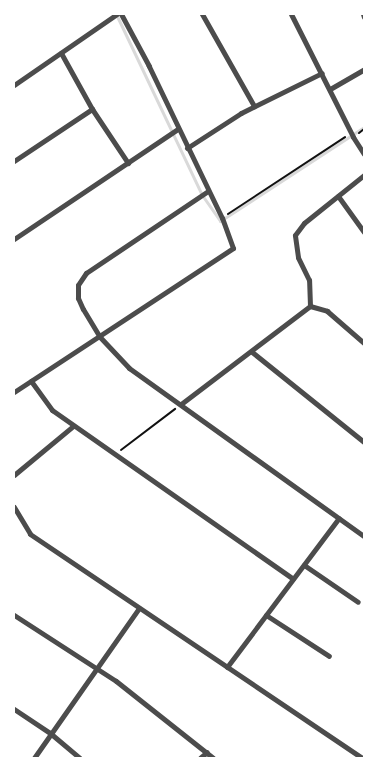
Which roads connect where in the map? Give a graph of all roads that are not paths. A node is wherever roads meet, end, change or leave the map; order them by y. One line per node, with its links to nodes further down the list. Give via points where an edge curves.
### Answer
1 (119, 14): 4 (street); 11 (street, via 149,66)
2 (202, 14): 9 (street)
3 (291, 14): 6 (street)
4 (61, 53): 7 (street); 10 (street)
5 (364, 69): 8 (street)
6 (322, 73): 8 (street); 9 (street)
7 (14, 84)
8 (330, 89): 13 (street)
9 (254, 106): 12 (street)
10 (92, 109): 14 (street); 15 (street)
11 (178, 129): 12 (street); 15 (street)
12 (187, 148): 17 (street)
13 (364, 154)
14 (14, 161)
15 (128, 162): 20 (street)
16 (364, 175): 18 (street)
17 (208, 192): 22 (street, via 86,273 78,285 78,298); 22 (street, via 233,248)
18 (338, 196): 19 (street); 21 (street, via 304,222 295,235 298,257 309,280)
19 (364, 232)
20 (14, 239)
21 (310, 306): 23 (street, via 327,311); 24 (street)
22 (99, 336): 25 (street); 27 (street, via 129,368)
23 (364, 341)
24 (252, 352): 27 (street); 29 (street)
25 (31, 381): 26 (street); 28 (street, via 52,410)
26 (14, 392)
27 (181, 404): 32 (street)
28 (74, 426): 30 (street); 35 (street)
29 (364, 442)
30 (14, 474)
31 (14, 507): 37 (street, via 30,534)
32 (339, 518): 33 (street); 34 (street)
33 (364, 536)
34 (304, 565): 35 (street); 36 (street)
35 (293, 579): 39 (street)
36 (358, 602)
37 (139, 608): 41 (street); 42 (street)
38 (14, 615): 42 (street)
39 (266, 615): 40 (street); 41 (street)
40 (329, 656)
41 (227, 667): 50 (street)
42 (96, 669): 44 (street); 45 (street)
43 (14, 709): 44 (street)
44 (50, 733): 46 (street); 47 (street)
45 (207, 752): 48 (street); 49 (street)
46 (34, 758)
47 (80, 758)
48 (200, 758)
49 (213, 758)
50 (362, 758)

